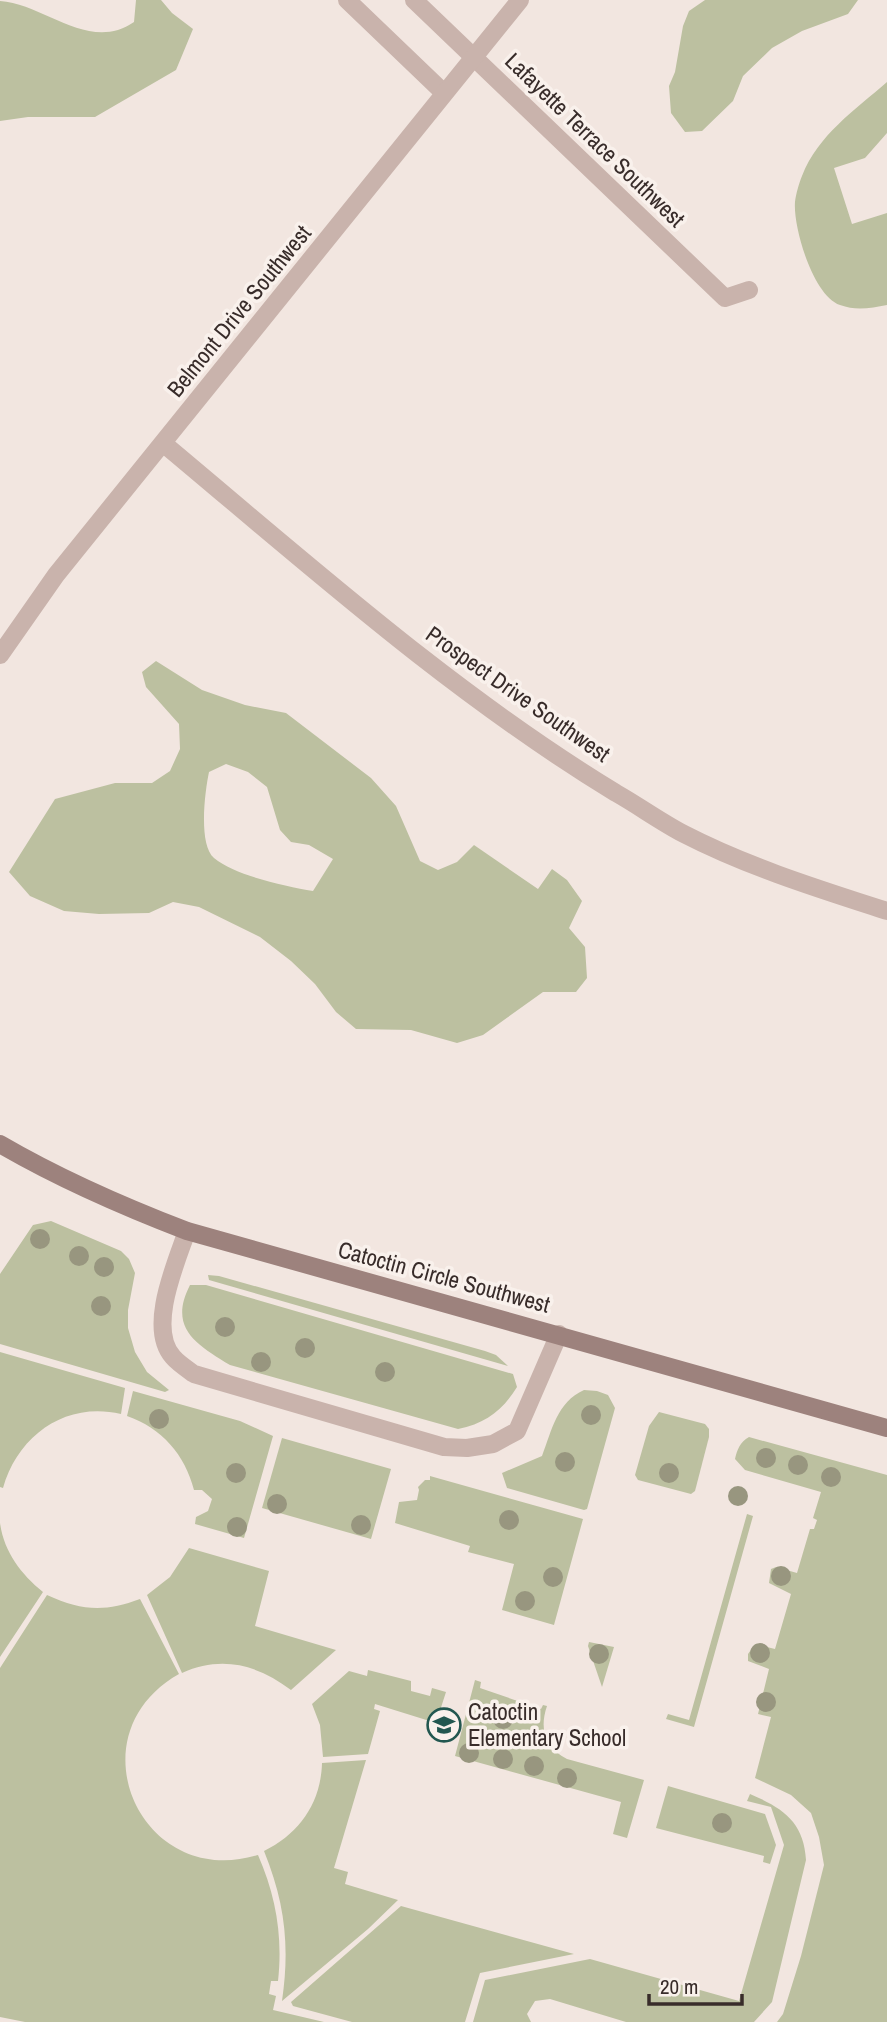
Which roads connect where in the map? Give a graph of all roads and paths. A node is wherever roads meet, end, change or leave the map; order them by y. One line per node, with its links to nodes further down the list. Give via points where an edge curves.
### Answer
1 (347, 0): 5 (street)
2 (414, 0): 4 (street, Lafayette Terrace Southwest)
3 (520, 0): 4 (street, Belmont Drive Southwest)
4 (473, 59): 5 (street, Belmont Drive Southwest); 6 (street, Lafayette Terrace Southwest, via 725,298)
5 (444, 93): 7 (street, Belmont Drive Southwest)
6 (749, 290)
7 (164, 444): 8 (street, Belmont Drive Southwest, via 56,575); 9 (street, Prospect Drive Southwest, via 380,625 571,765 684,834 794,881)
8 (0, 655)
9 (887, 911)
10 (0, 1144): 11 (main road, Catoctin Circle Southwest, via 112,1202)
11 (187, 1231): 12 (main road, Catoctin Circle Southwest); 12 (street, via 163,1301 163,1331 170,1355 178,1362 194,1374 444,1447 493,1444 517,1431)
12 (559, 1334): 13 (main road, Catoctin Circle Southwest)
13 (887, 1428)

